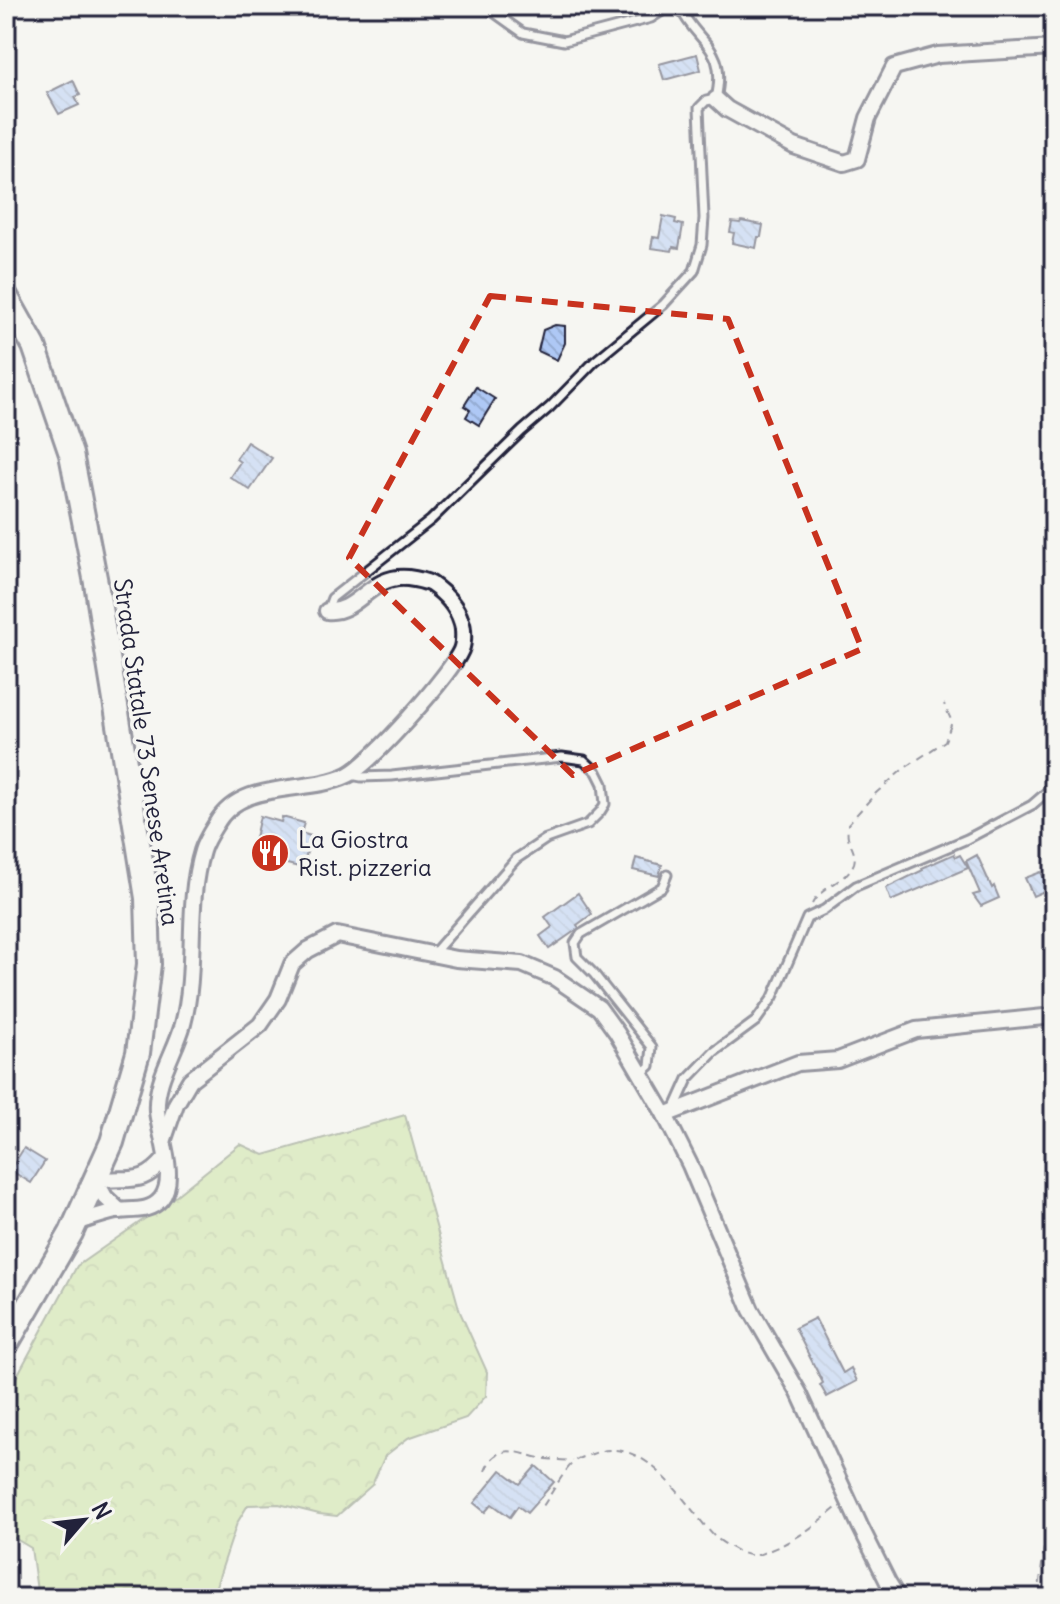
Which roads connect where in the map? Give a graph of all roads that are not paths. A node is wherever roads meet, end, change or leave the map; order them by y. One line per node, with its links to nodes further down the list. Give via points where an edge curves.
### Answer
1 (482, 6): 4 (lane)
2 (670, 6): 4 (lane, via 651,18 564,41 523,33)
3 (679, 6): 6 (lane, via 717,60)
4 (492, 9)
5 (1054, 48): 6 (street, via 938,55 894,67 868,118 857,159 844,163 794,146)
6 (716, 99): 8 (lane, via 699,108 704,218 694,271 431,520 332,598)
7 (6, 296): 17 (main road, Strada Statale 73 Senese Aretina, via 34,346 71,454 147,898 149,964 138,1053)
8 (327, 611): 9 (street, via 344,610 371,588 403,577 438,589 462,622 463,647 434,689)
9 (349, 774): 12 (lane, via 392,776 562,757 584,760 603,784 605,804 594,818 516,859); 16 (street, via 260,792 236,803 218,819 203,848 194,884 191,980 183,1023 158,1094)
10 (1054, 786): 15 (lane, via 1032,805 856,886 807,918 773,997 756,1021 688,1079)
11 (667, 875): 14 (lane, via 662,887 581,934 575,943 577,957 652,1047 650,1066)
12 (433, 954): 14 (street, via 522,964 555,978 599,1008); 16 (street, via 337,935 308,950 292,964 260,1025 190,1080)
13 (1054, 1016): 15 (street, via 916,1030 838,1060 798,1063)
14 (641, 1074): 15 (street)
15 (669, 1113): 24 (street, via 751,1310 799,1393)
16 (164, 1139): 18 (street)
17 (112, 1142): 19 (street); 20 (main road, Strada Statale 73 Senese Aretina)
18 (165, 1159): 19 (street, via 155,1173); 21 (street, via 168,1176 161,1199 138,1211)
19 (129, 1179): 20 (street)
20 (96, 1181): 21 (street); 22 (main road, Strada Statale 73 Senese Aretina)
21 (120, 1211): 22 (street)
22 (76, 1223): 23 (main road, Strada Statale 73 Senese Aretina)
23 (6, 1345)
24 (898, 1598)

